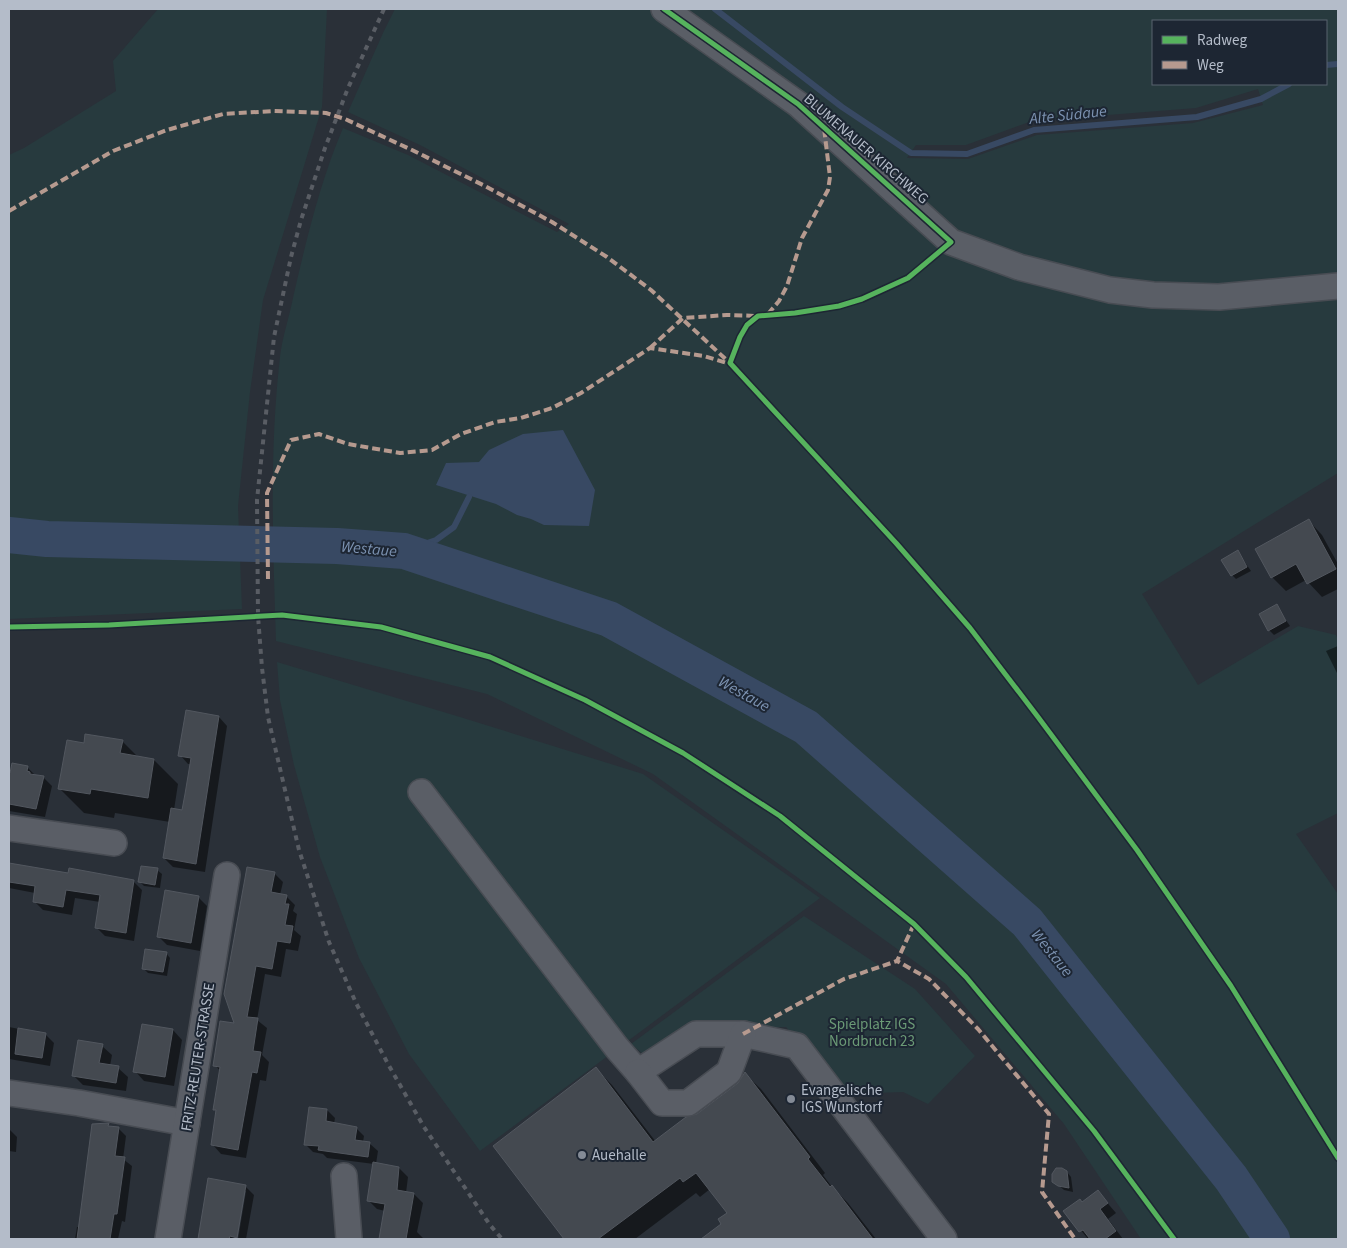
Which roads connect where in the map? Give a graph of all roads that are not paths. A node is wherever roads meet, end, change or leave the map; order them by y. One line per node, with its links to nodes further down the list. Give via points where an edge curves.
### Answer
1 (664, 9): 2 (street, BLUMENAUER KIRCHWEG, via 798,104 951,242 1019,267 1110,290 1153,295 1219,297)
2 (1338, 286)
3 (421, 792): 8 (street)
4 (9, 828): 5 (street)
5 (114, 843)
6 (227, 874): 10 (street, FRITZ-REUTER-STRASSE)
7 (743, 1034): 8 (street, via 696,1034); 8 (street, via 729,1072 688,1103 662,1102); 14 (street, via 796,1046)
8 (638, 1072)
9 (9, 1093): 10 (street)
10 (187, 1123): 12 (street, FRITZ-REUTER-STRASSE)
11 (344, 1176): 13 (street)
12 (168, 1239)
13 (349, 1239)
14 (944, 1239)

